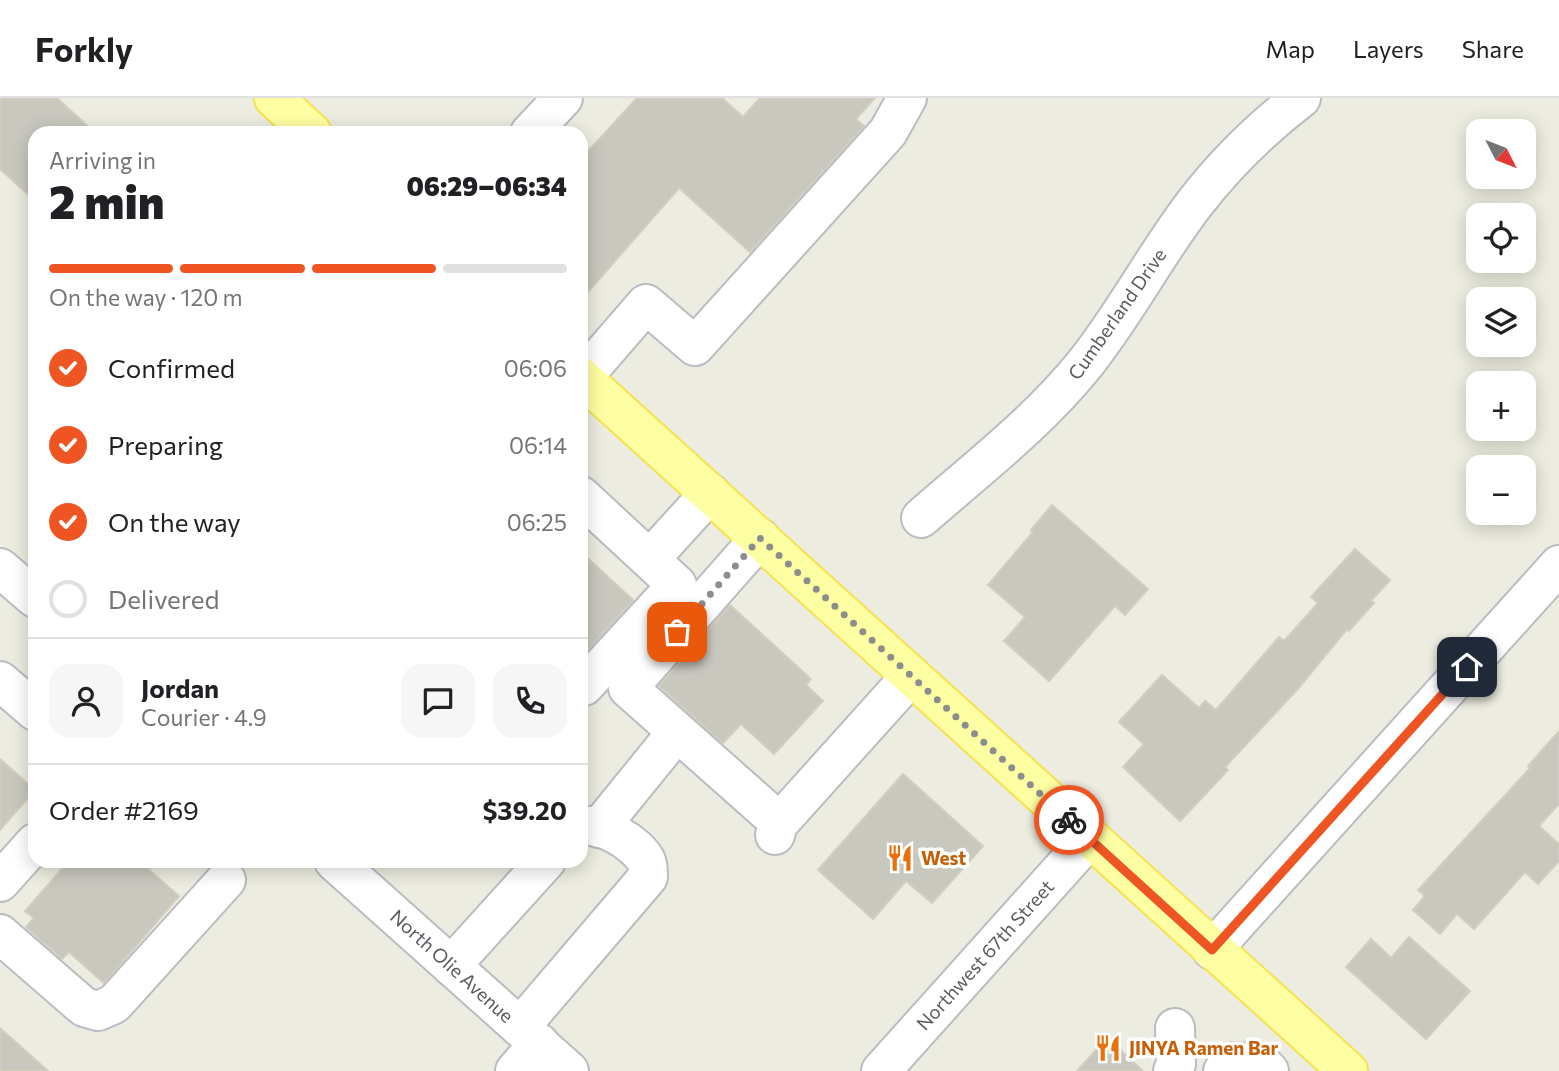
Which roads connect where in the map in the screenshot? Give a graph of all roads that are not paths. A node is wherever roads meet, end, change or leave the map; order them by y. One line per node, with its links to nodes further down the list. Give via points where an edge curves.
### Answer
1 (274, 98): 5 (main road)
2 (563, 98): 6 (street)
3 (907, 98): 7 (street, via 888,132 695,346 646,304)
4 (1301, 98): 11 (street, Cumberland Drive, via 1255,137 1195,203 1107,335 1060,393)
5 (304, 126)
6 (537, 126)
7 (588, 378)
8 (588, 388): 9 (main road)
9 (709, 493): 12 (main road); 13 (street)
10 (588, 502): 13 (street)
11 (921, 518)
12 (760, 538): 17 (main road); 21 (street, via 628,688)
13 (650, 559): 19 (street, via 677,584)
14 (1559, 565): 30 (street)
15 (0, 568): 16 (street)
16 (28, 592)
17 (911, 676): 21 (street, via 777,828); 23 (main road)
18 (0, 681): 20 (street)
19 (588, 682)
20 (28, 705)
21 (677, 732): 22 (street)
22 (590, 828): 33 (street, via 634,845 647,862 648,877)
23 (1089, 839): 30 (main road); 35 (street, Northwest 67th Street)
24 (28, 851): 28 (street)
25 (223, 868): 29 (street, via 114,1004 98,1011 83,1007)
26 (344, 868): 31 (street, North Olie Avenue)
27 (535, 868): 31 (street)
28 (0, 882)
29 (0, 934)
30 (1212, 950): 39 (main road)
31 (452, 966): 33 (street, North Olie Avenue)
32 (1175, 1028): 36 (street)
33 (525, 1047): 34 (street, North Olie Avenue)
34 (569, 1071)
35 (881, 1071)
36 (1173, 1071)
37 (1223, 1071): 38 (street, via 1232,1062 1261,1063)
38 (1269, 1071)
39 (1348, 1071)

